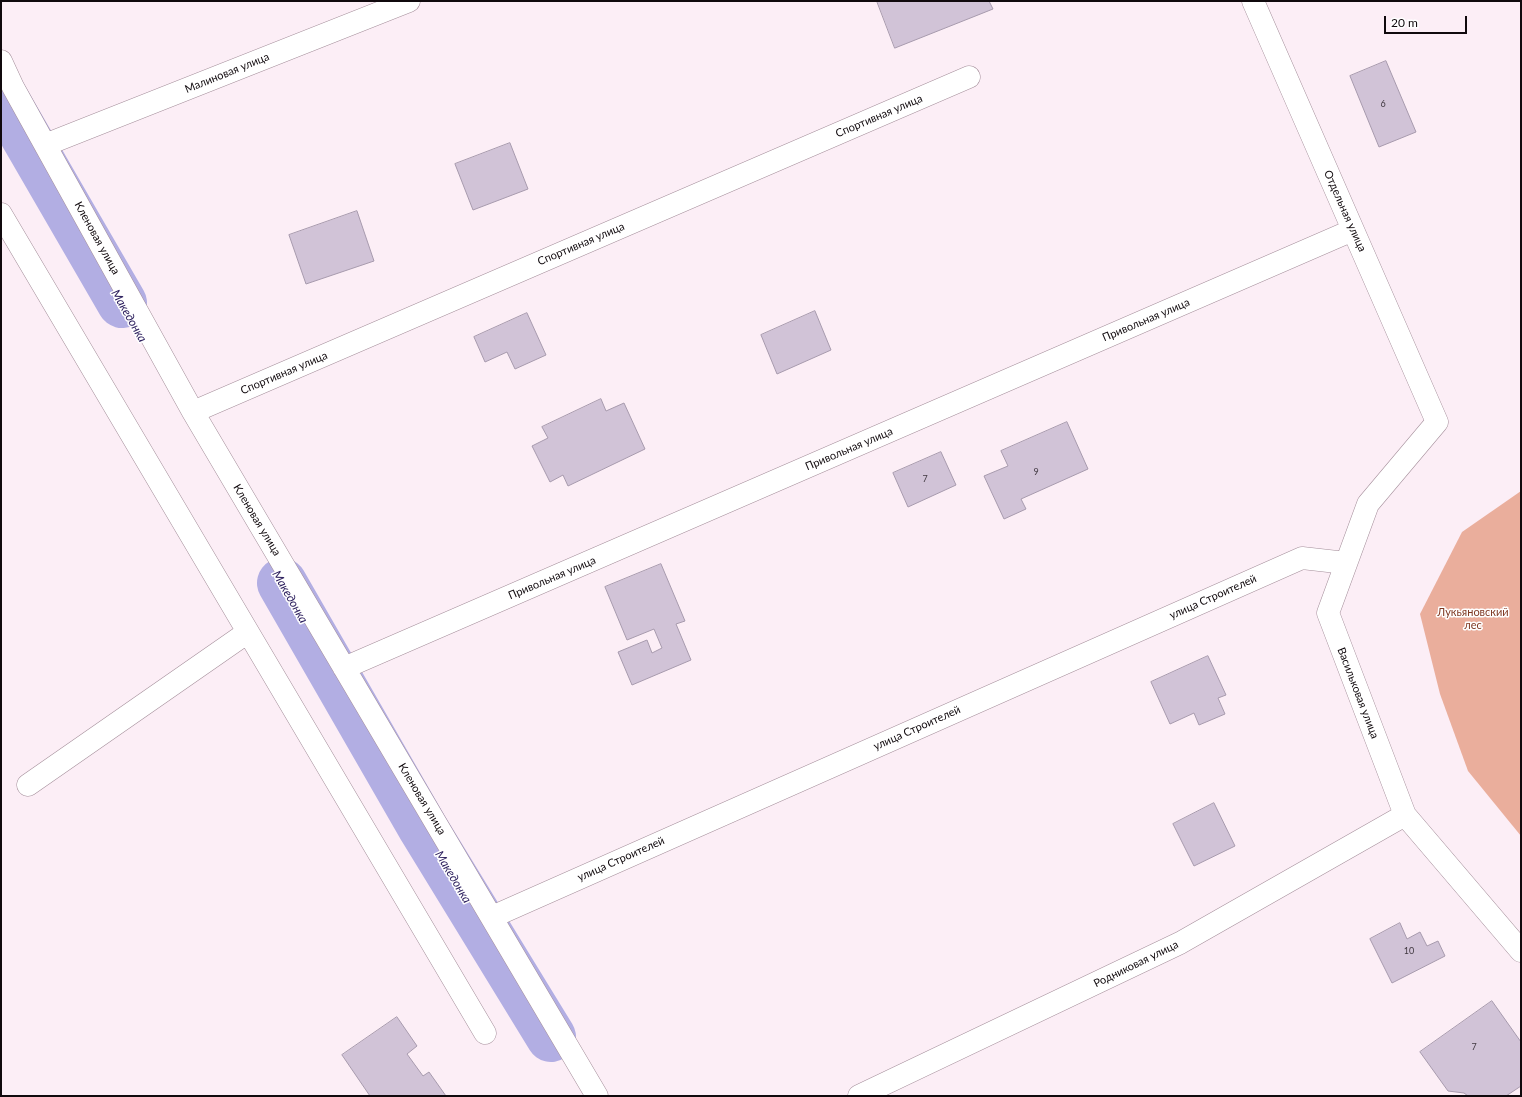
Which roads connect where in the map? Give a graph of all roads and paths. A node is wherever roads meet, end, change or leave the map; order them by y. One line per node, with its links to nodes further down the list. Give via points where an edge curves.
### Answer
1 (408, 1): 6 (street, Малиновая улица)
2 (1253, 1): 8 (street, Отдельная улица)
3 (1, 61): 5 (street, Кленовая улица)
4 (970, 77): 9 (street, Спортивная улица)
5 (7, 90): 6 (street, Кленовая улица)
6 (45, 145): 9 (street, Кленовая улица)
7 (1, 214): 12 (street)
8 (1353, 230): 10 (street, Отдельная улица); 13 (street, Привольная улица)
9 (193, 412): 13 (street, Кленовая улица)
10 (1438, 422): 11 (street, Васильковая улица, via 1368,504)
11 (1346, 563): 15 (street, Васильковая улица, via 1328,613); 16 (street, улица Строителей, via 1302,558)
12 (248, 632): 14 (street); 18 (street)
13 (344, 668): 16 (street, Кленовая улица)
14 (28, 785)
15 (1405, 815): 17 (street, Васильковая улица); 20 (street, Родниковая улица, via 1180,944)
16 (492, 917): 19 (street, Кленовая улица)
17 (1521, 951)
18 (485, 1033)
19 (598, 1096)
20 (860, 1096)

